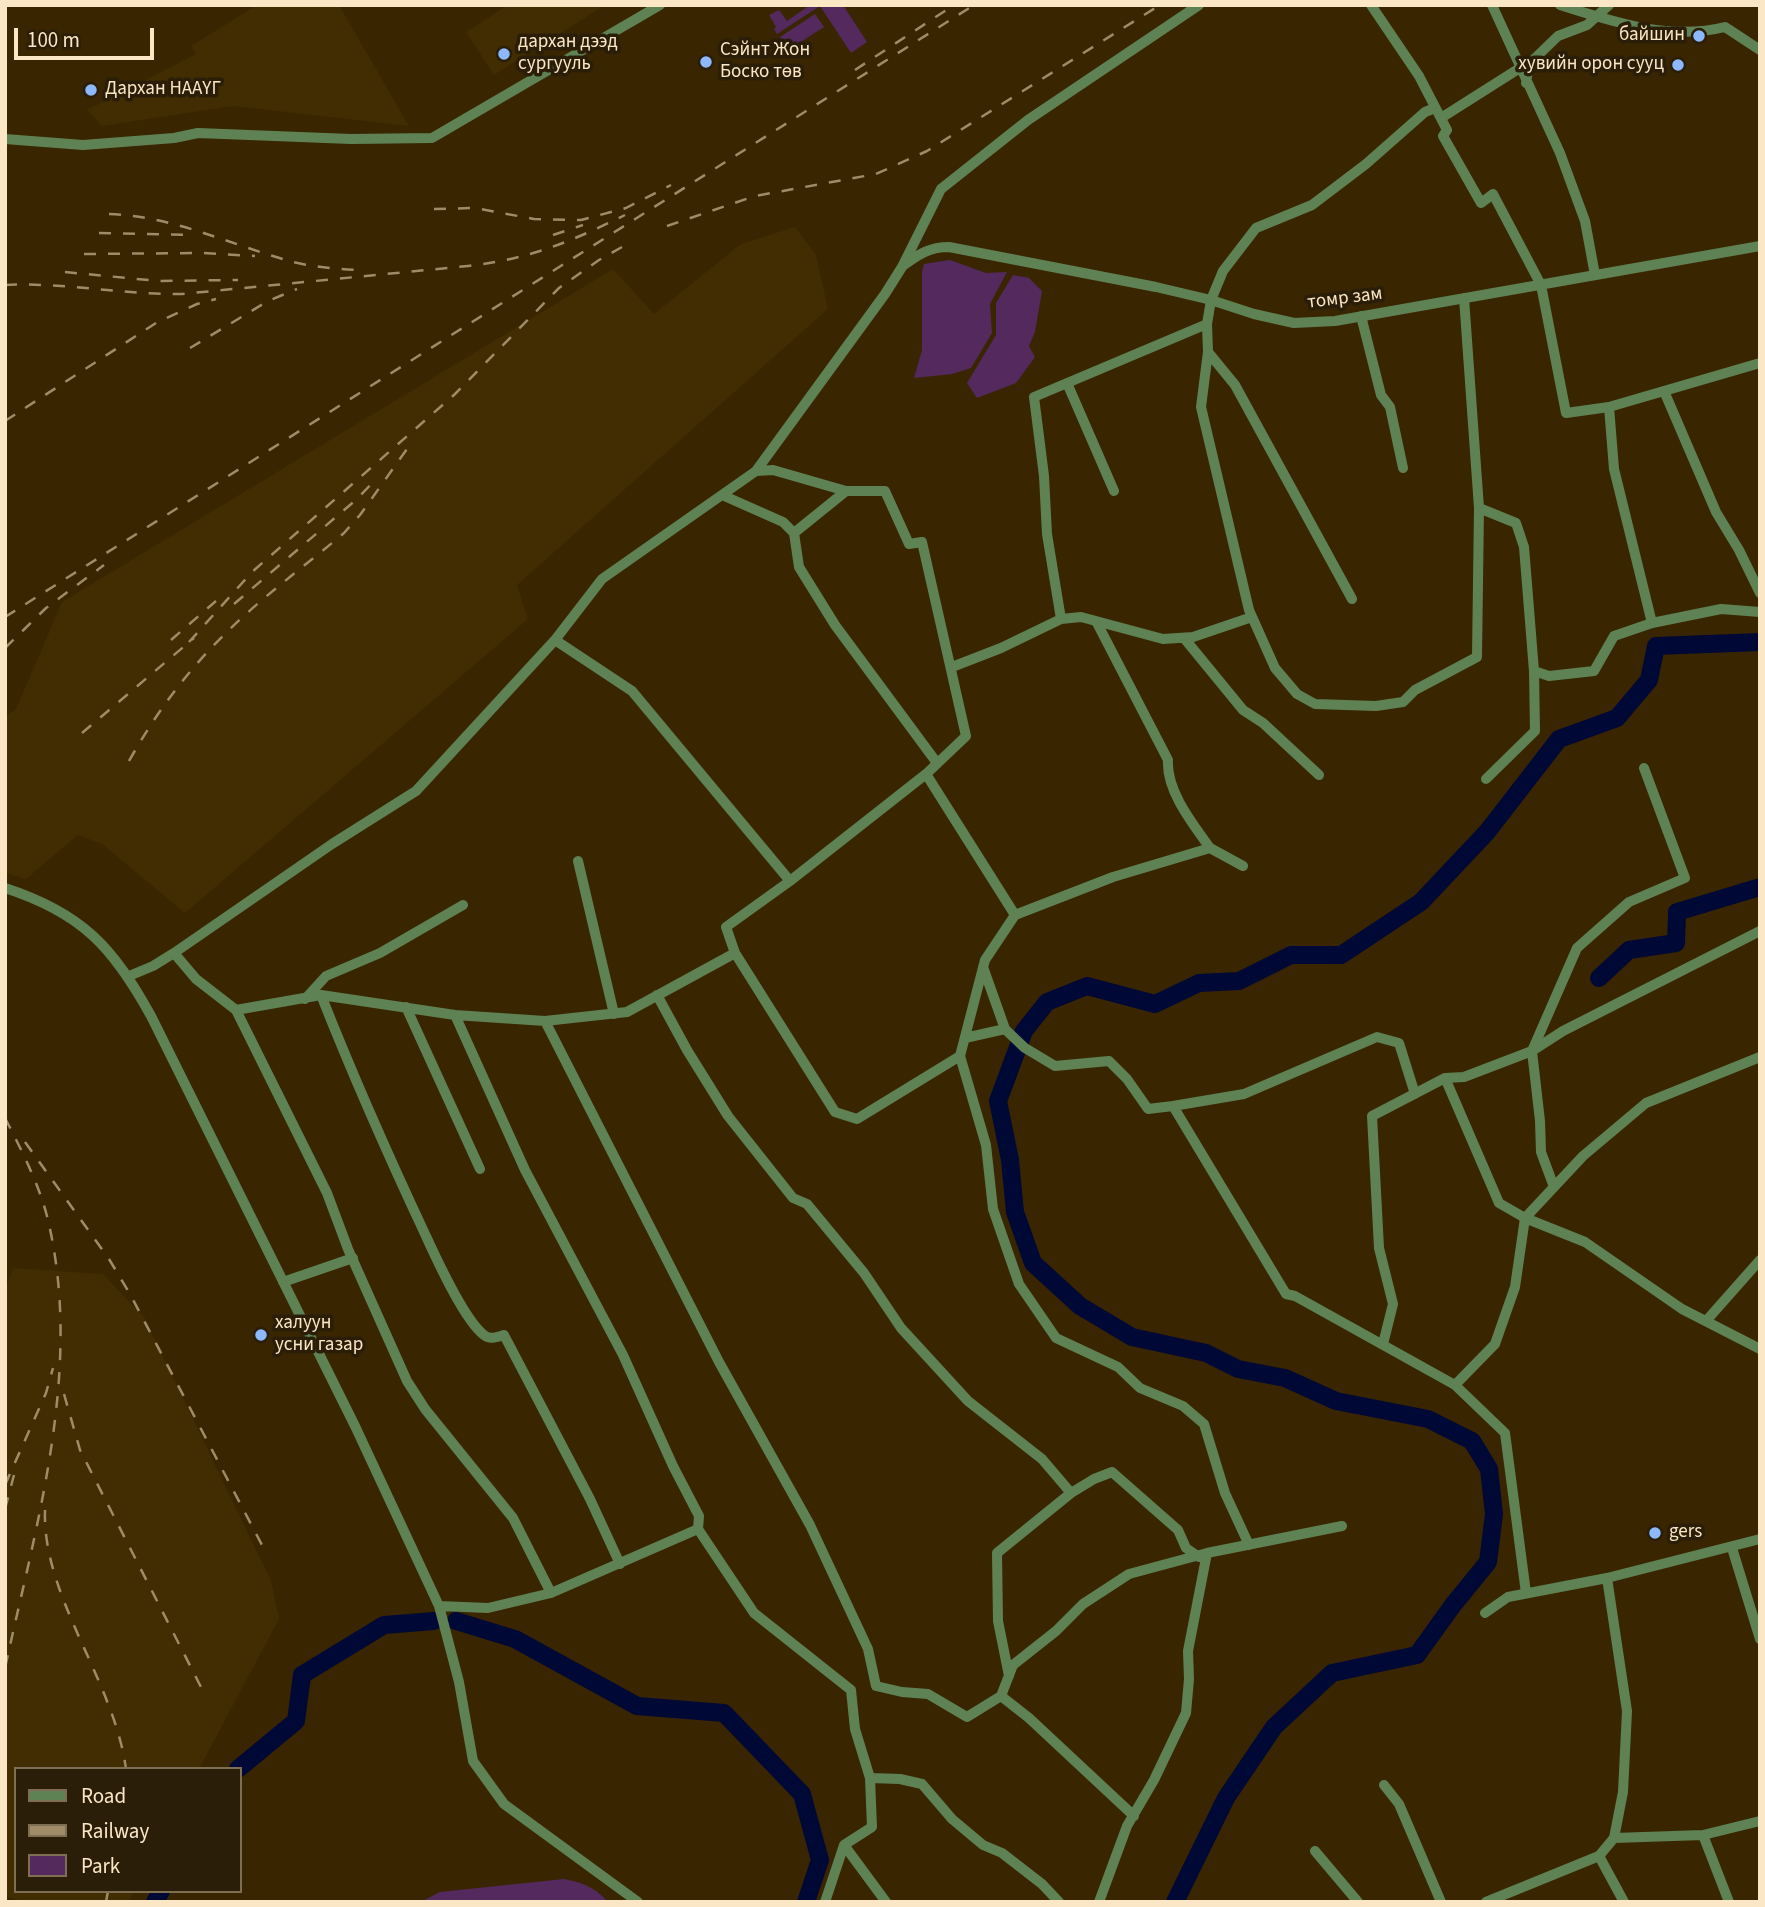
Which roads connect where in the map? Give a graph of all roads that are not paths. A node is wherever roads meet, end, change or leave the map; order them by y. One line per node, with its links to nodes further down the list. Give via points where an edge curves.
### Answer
1 (660, 5): 11 (street, via 432,138 198,133 83,145)
2 (1199, 5): 13 (street, via 1028,120 941,189)
3 (1371, 5): 10 (street)
4 (1492, 5): 9 (street)
5 (1560, 5): 7 (street)
6 (1609, 5): 7 (street)
7 (1597, 17): 8 (street, via 1651,31 1704,32 1726,27); 9 (street, via 1558,36)
8 (1760, 50)
9 (1524, 66): 10 (street); 14 (street, via 1581,210)
10 (1438, 113): 15 (street, via 1447,130 1443,136 1481,202 1493,194); 17 (street, via 1425,111 1312,205 1256,228 1223,271)
11 (5, 139)
12 (1760, 246): 14 (street, томр зам)
13 (902, 267): 17 (street, томр зам, via 920,253 949,247); 26 (street)
14 (1595, 275): 15 (street, томр зам)
15 (1541, 285): 16 (street, томр зам); 24 (street, via 1566,413)
16 (1464, 298): 18 (street, томр зам); 30 (street)
17 (1211, 300): 18 (street, томр зам, via 1294,323); 19 (street)
18 (1361, 316): 25 (street, via 1381,396 1390,407)
19 (1207, 324): 20 (street); 22 (street)
20 (1208, 352): 33 (street, via 1235,384); 35 (street, via 1201,407)
21 (1760, 363): 23 (street)
22 (1067, 383): 28 (street); 36 (street, via 1034,397 1046,534)
23 (1664, 391): 24 (street); 32 (street, via 1716,512)
24 (1609, 407): 38 (street, via 1614,469)
25 (1403, 468)
26 (756, 471): 27 (street, via 773,470); 29 (street)
27 (846, 491): 31 (street); 41 (street, via 885,491 909,544 922,542)
28 (1114, 491)
29 (722, 495): 31 (street, via 783,522); 40 (street, via 602,579)
30 (1479, 508): 35 (street, via 1477,657 1415,690 1403,702 1315,704 1297,694 1275,668); 42 (street, via 1516,523 1524,547)
31 (794, 533): 43 (street, via 799,567 835,625)
32 (1760, 593)
33 (1352, 599)
34 (1760, 612): 38 (street, via 1721,609)
35 (1252, 617): 39 (street)
36 (1061, 619): 37 (street); 41 (street)
37 (1096, 621): 39 (street, via 1163,639); 48 (street, via 1168,760 1182,810)
38 (1652, 623): 42 (street, via 1614,636 1594,671 1549,676)
39 (1184, 638): 46 (street, via 1243,710)
40 (555, 640): 51 (street, via 632,691); 56 (street, via 416,791)
41 (952, 667): 43 (street, via 966,736)
42 (1534, 671): 47 (street, via 1535,731)
43 (937, 763): 45 (street)
44 (1644, 768): 70 (street, via 1685,878 1629,902 1577,948)
45 (926, 774): 51 (street); 54 (street)
46 (1319, 775)
47 (1486, 779)
48 (1210, 848): 50 (street); 54 (street, via 1113,877)
49 (578, 860): 65 (street)
50 (1243, 866)
51 (790, 881): 57 (street, via 726,928)
52 (5, 888): 59 (street, via 53,907 88,929)
53 (463, 905): 62 (street, via 380,953 326,976)
54 (1015, 915): 58 (street)
55 (1760, 931): 70 (street)
56 (174, 953): 59 (street); 64 (street, via 196,979)
57 (735, 953): 61 (street); 71 (street, via 835,1112 857,1119)
58 (983, 967): 68 (street); 69 (street)
59 (129, 976): 81 (street)
60 (321, 995): 62 (street); 63 (street); 93 (street, via 357,1087 442,1271 484,1335 504,1335)
61 (657, 995): 65 (street); 86 (street, via 728,1116 793,1198 807,1204 864,1273 901,1328 968,1401 1042,1459)
62 (305, 999): 64 (street)
63 (406, 1007): 66 (street); 76 (street)
64 (236, 1010): 79 (street, via 327,1193)
65 (614, 1014): 67 (street)
66 (455, 1015): 67 (street); 88 (street, via 525,1170 624,1355 699,1516)
67 (545, 1021): 101 (street, via 719,1362 810,1525 868,1649 876,1686 928,1694 967,1717)
68 (1005, 1029): 69 (street); 75 (street, via 1055,1066 1109,1061 1148,1109)
69 (965, 1038): 71 (street)
70 (1532, 1051): 73 (street, via 1464,1077); 77 (street, via 1541,1152)
71 (960, 1056): 90 (street, via 986,1145 993,1209 1019,1284 1056,1338 1118,1367 1140,1388 1183,1406 1204,1424 1225,1493)
72 (1760, 1057): 77 (street, via 1646,1103)
73 (1445, 1078): 74 (street); 78 (street, via 1499,1203)
74 (1415, 1094): 75 (street, via 1399,1043 1377,1037 1244,1094); 83 (street, via 1372,1116 1379,1248 1393,1304)
75 (1173, 1107): 83 (street, via 1286,1294)
76 (480, 1169)
77 (1553, 1187): 78 (street)
78 (1525, 1218): 82 (street, via 1585,1242); 85 (street, via 1515,1287 1495,1344)
79 (353, 1258): 81 (street); 95 (street, via 407,1381 513,1518)
80 (1760, 1260): 82 (street)
81 (283, 1282): 97 (street)
82 (1706, 1321): 84 (street)
83 (1383, 1344): 85 (street)
84 (1760, 1349)
85 (1455, 1385): 96 (street, via 1505,1433)
86 (1071, 1493): 92 (street, via 1112,1472 1178,1530 1186,1548); 100 (street, via 997,1553 998,1621)
87 (1342, 1527): 90 (street)
88 (698, 1529): 93 (street); 102 (street, via 754,1613 851,1690 855,1729)
89 (1760, 1539): 91 (street)
90 (1249, 1545): 92 (street)
91 (1732, 1548): 94 (street); 99 (street)
92 (1203, 1555): 100 (street, via 1129,1574 1083,1604 1013,1665); 104 (street, via 1188,1651 1186,1713)
93 (620, 1564): 95 (street)
94 (1606, 1578): 96 (street); 107 (street, via 1627,1711 1623,1792)
95 (551, 1593): 97 (street, via 488,1608)
96 (1526, 1593): 98 (street, via 1508,1597)
97 (439, 1606): 112 (street, via 459,1682 472,1762 504,1804)
98 (1485, 1613)
99 (1760, 1639)
100 (1009, 1676): 101 (street)
101 (1001, 1696): 104 (street)
102 (870, 1778): 108 (street, via 873,1827); 115 (street, via 922,1784 952,1819 1022,1868)
103 (1384, 1785): 118 (street, via 1399,1804)
104 (1134, 1816): 116 (street)
105 (1760, 1821): 106 (street)
106 (1703, 1835): 107 (street); 121 (street)
107 (1614, 1838): 110 (street)
108 (844, 1846): 113 (street); 114 (street)
109 (1315, 1851): 117 (street)
110 (1599, 1856): 111 (street); 120 (street)
111 (1504, 1899): 119 (street)
112 (638, 1902)
113 (825, 1902)
114 (886, 1902)
115 (1059, 1902)
116 (1099, 1902)
117 (1358, 1902)
118 (1441, 1902)
119 (1486, 1902)
120 (1623, 1902)
121 (1729, 1902)

